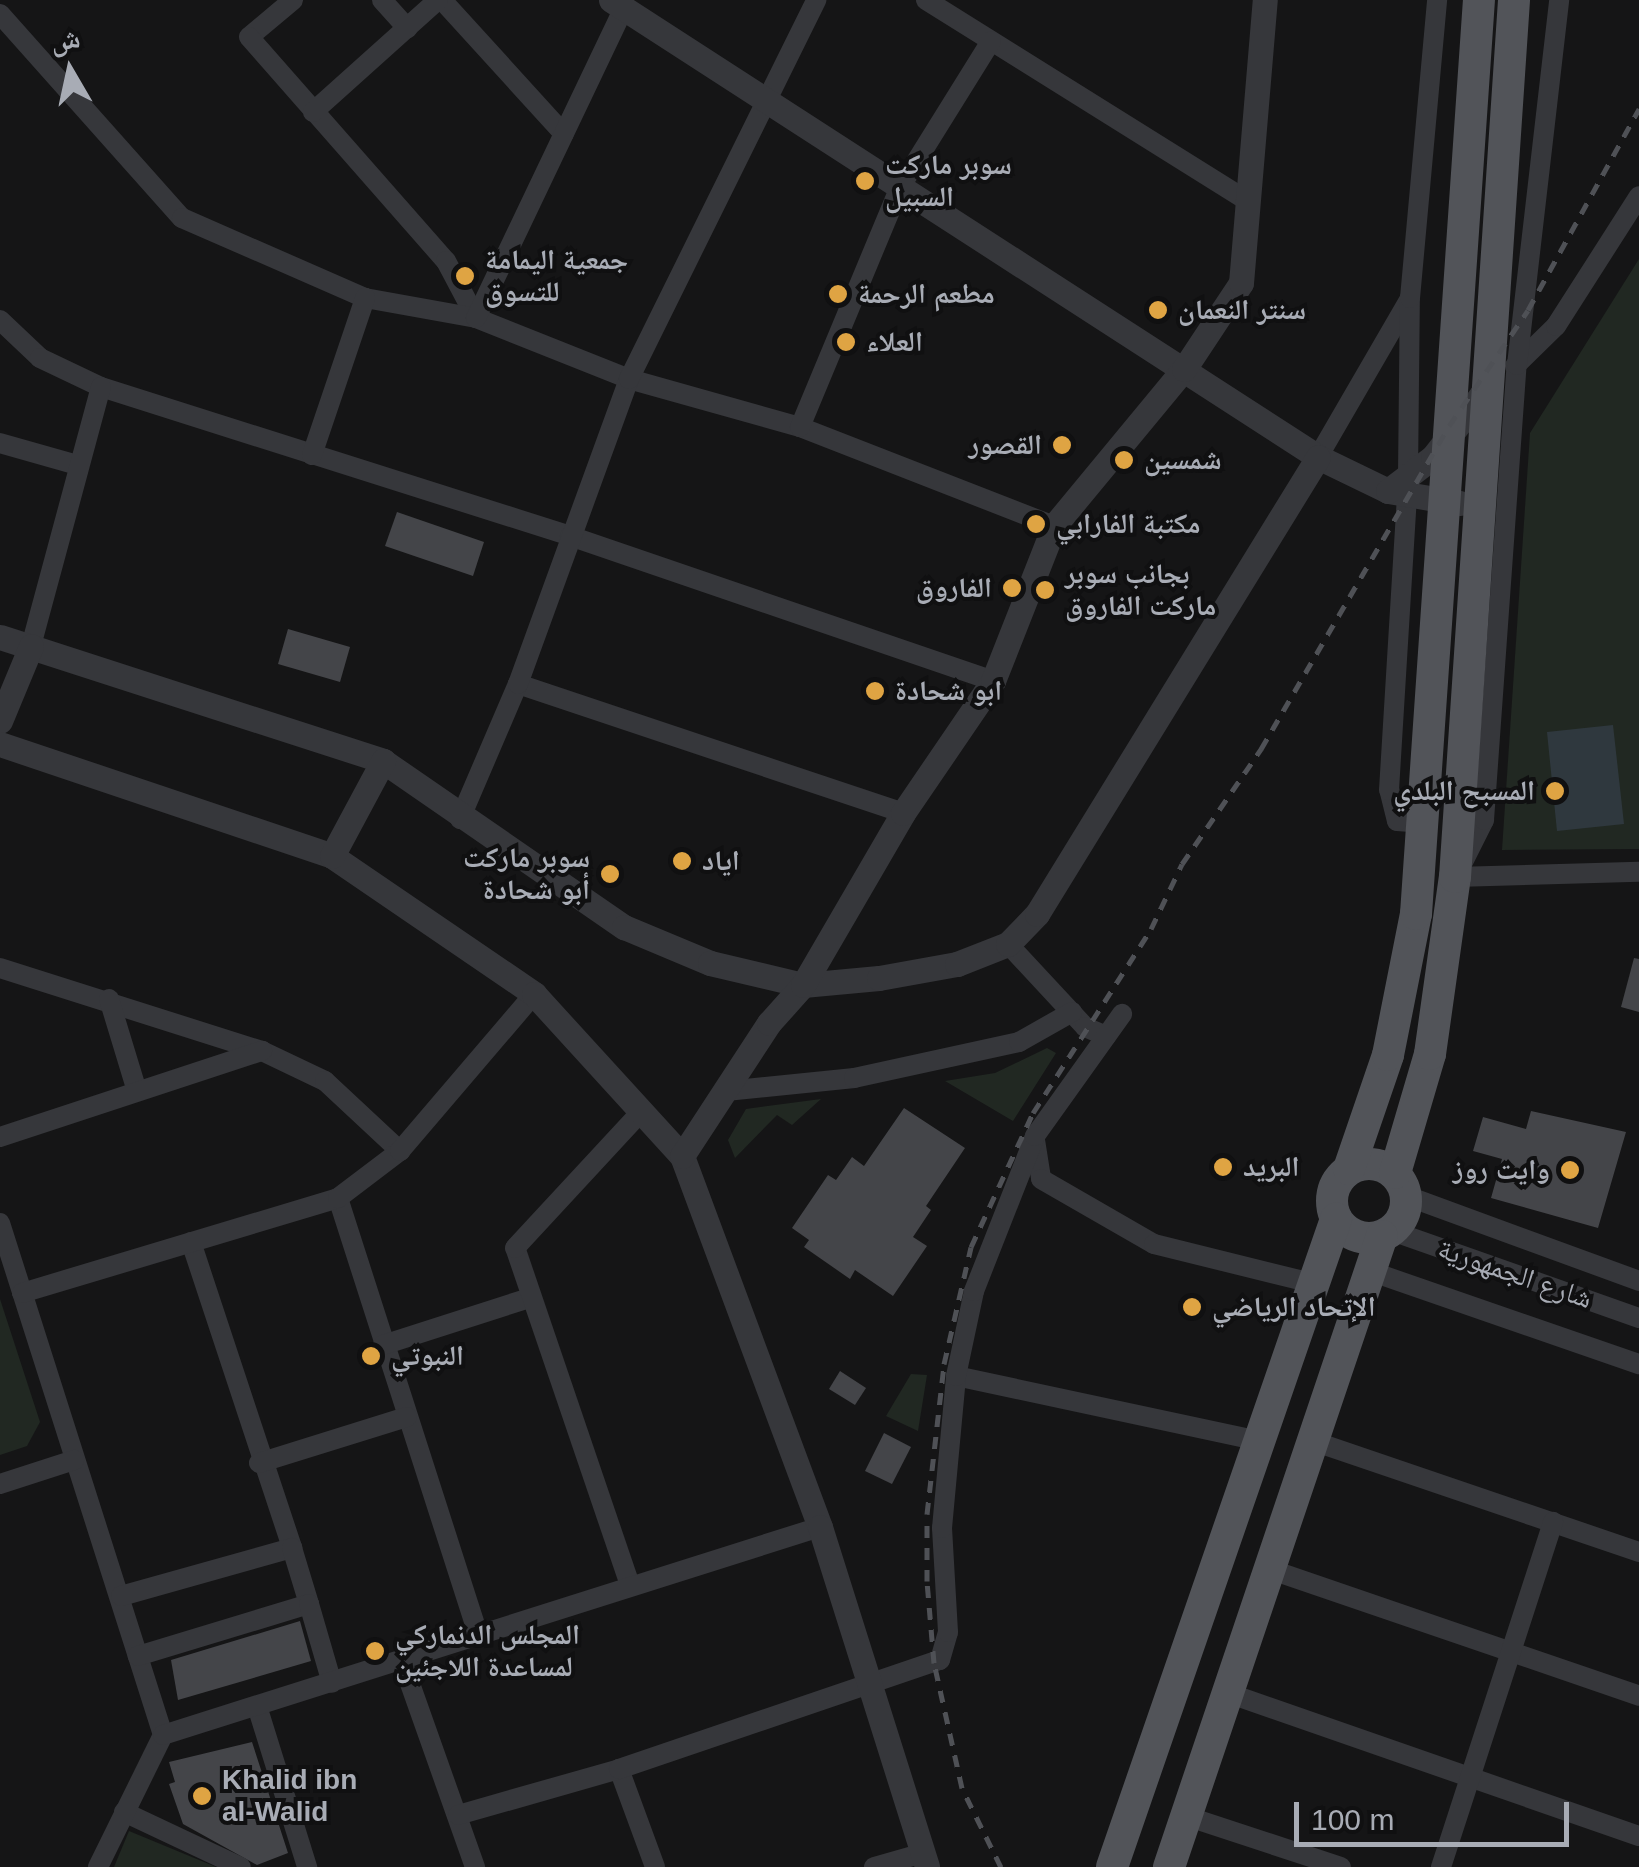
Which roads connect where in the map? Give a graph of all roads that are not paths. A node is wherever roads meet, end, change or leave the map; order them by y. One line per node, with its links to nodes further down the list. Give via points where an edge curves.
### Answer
1 (293, 0): 16 (street, via 249,37)
2 (382, 0): 13 (street)
3 (440, 0): 13 (street); 17 (street)
4 (816, 0): 15 (street)
5 (926, 0): 14 (street)
6 (1265, 0): 20 (street)
7 (1437, 0): 22 (street)
8 (1479, 0): 31 (main road)
9 (1514, 0): 29 (main road)
10 (1559, 0): 25 (street)
11 (616, 6): 15 (street); 17 (street)
12 (0, 14): 21 (street, via 182,218)
13 (408, 28): 16 (street)
14 (991, 41): 18 (street); 20 (street)
15 (761, 102): 18 (street); 27 (street)
16 (313, 112): 23 (street, via 446,261)
17 (564, 134): 23 (street)
18 (899, 190): 26 (street); 30 (street)
19 (1639, 196): 25 (street, via 1556,326)
20 (1244, 199): 26 (street, via 1241,284)
21 (364, 298): 23 (street); 33 (street)
22 (1410, 298): 34 (street); 36 (street)
23 (476, 318): 27 (street)
24 (0, 320): 28 (street, via 40,358)
25 (1517, 365): 29 (street); 53 (street, via 1484,820)
26 (1184, 369): 34 (street); 39 (street)
27 (628, 379): 30 (street); 40 (street)
28 (101, 388): 33 (street); 35 (street)
29 (1486, 390): 31 (street); 38 (main road)
30 (800, 427): 39 (street)
31 (1447, 439): 36 (street); 37 (main road)
32 (0, 443): 35 (street)
33 (312, 454): 40 (street)
34 (1318, 457): 36 (street); 54 (street, via 1037,914)
35 (77, 465): 42 (street)
36 (1401, 487): 37 (street); 50 (street, via 1389,790 1397,821)
37 (1442, 501): 38 (street); 50 (main road)
38 (1480, 506): 53 (main road)
39 (1054, 526): 43 (street)
40 (570, 536): 43 (street); 44 (street)
41 (0, 637): 42 (street)
42 (32, 646): 45 (street); 47 (street)
43 (992, 680): 48 (street)
44 (518, 684): 48 (street); 49 (street)
45 (0, 721)
46 (0, 744): 51 (street)
47 (383, 761): 49 (street); 51 (street)
48 (903, 814): 56 (street)
49 (460, 819): 56 (street, via 624,927 710,963)
50 (1424, 823): 70 (main road, via 1416,914 1388,1055)
51 (332, 856): 57 (street)
52 (1639, 872): 53 (street)
53 (1455, 877): 71 (main road, via 1430,1054)
54 (1008, 944): 56 (street, via 957,964); 59 (street)
55 (0, 968): 58 (street)
56 (803, 985): 64 (street, via 768,1023)
57 (534, 994): 65 (street); 68 (street)
58 (110, 1000): 62 (street); 63 (street)
59 (1072, 1012): 61 (street); 64 (street, via 1019,1042 854,1078)
60 (1122, 1014): 61 (street)
61 (1106, 1036): 66 (street)
62 (262, 1051): 63 (street); 68 (street, via 325,1080)
63 (136, 1088): 67 (street)
64 (726, 1091): 69 (street)
65 (643, 1110): 69 (street); 81 (street, via 515,1248)
66 (1034, 1136): 79 (street, via 1040,1179 1154,1244); 85 (street, via 974,1291)
67 (0, 1137)
68 (400, 1150): 72 (street)
69 (682, 1156): 93 (street)
70 (1349, 1169): 71 (main road, via 1373,1163); 73 (main road, via 1335,1186)
71 (1401, 1185): 75 (main road); 78 (street, شارع الجمهورية)
72 (338, 1198): 76 (street); 83 (street)
73 (1336, 1219): 75 (main road, via 1351,1233); 79 (main road)
74 (0, 1223): 80 (street)
75 (1387, 1233): 77 (main road); 82 (street, شارع الجمهورية)
76 (190, 1242): 80 (street); 90 (street)
77 (1368, 1270): 84 (street); 87 (main road)
78 (1639, 1280)
79 (1312, 1283): 88 (main road)
80 (22, 1292): 89 (street)
81 (529, 1298): 83 (street); 97 (street)
82 (1639, 1318)
83 (383, 1345): 86 (street)
84 (1639, 1364)
85 (956, 1376): 88 (street); 105 (street, via 942,1528 948,1632 940,1660)
86 (407, 1417): 90 (street); 100 (street)
87 (1313, 1441): 92 (street); 96 (main road)
88 (1263, 1442): 123 (main road)
89 (74, 1460): 91 (street); 98 (street)
90 (259, 1464): 94 (street)
91 (0, 1484)
92 (1553, 1522): 95 (street); 101 (street)
93 (820, 1527): 97 (street); 105 (street)
94 (292, 1548): 98 (street); 99 (street)
95 (1639, 1552)
96 (1272, 1570): 101 (street); 106 (main road)
97 (630, 1585): 100 (street)
98 (120, 1596): 102 (street)
99 (309, 1604): 102 (street); 104 (street)
100 (478, 1634): 103 (street)
101 (1510, 1651): 107 (street); 111 (street)
102 (138, 1656): 109 (street)
103 (402, 1661): 104 (street); 113 (street)
104 (332, 1683): 108 (street)
105 (873, 1686): 110 (street); 116 (street)
106 (1228, 1693): 111 (street); 114 (main road)
107 (1639, 1696)
108 (257, 1706): 109 (street); 119 (street)
109 (163, 1735): 112 (street)
110 (619, 1769): 113 (street); 121 (street)
111 (1468, 1778): 115 (street); 126 (street)
112 (124, 1812): 117 (street); 118 (street)
113 (458, 1815): 120 (street)
114 (1186, 1816): 124 (main road); 125 (street)
115 (1639, 1836)
116 (925, 1860): 122 (street)
117 (98, 1867)
118 (241, 1867)
119 (307, 1867)
120 (474, 1867)
121 (656, 1867)
122 (874, 1867)
123 (1112, 1867)
124 (1169, 1867)
125 (1341, 1867)
126 (1440, 1867)

